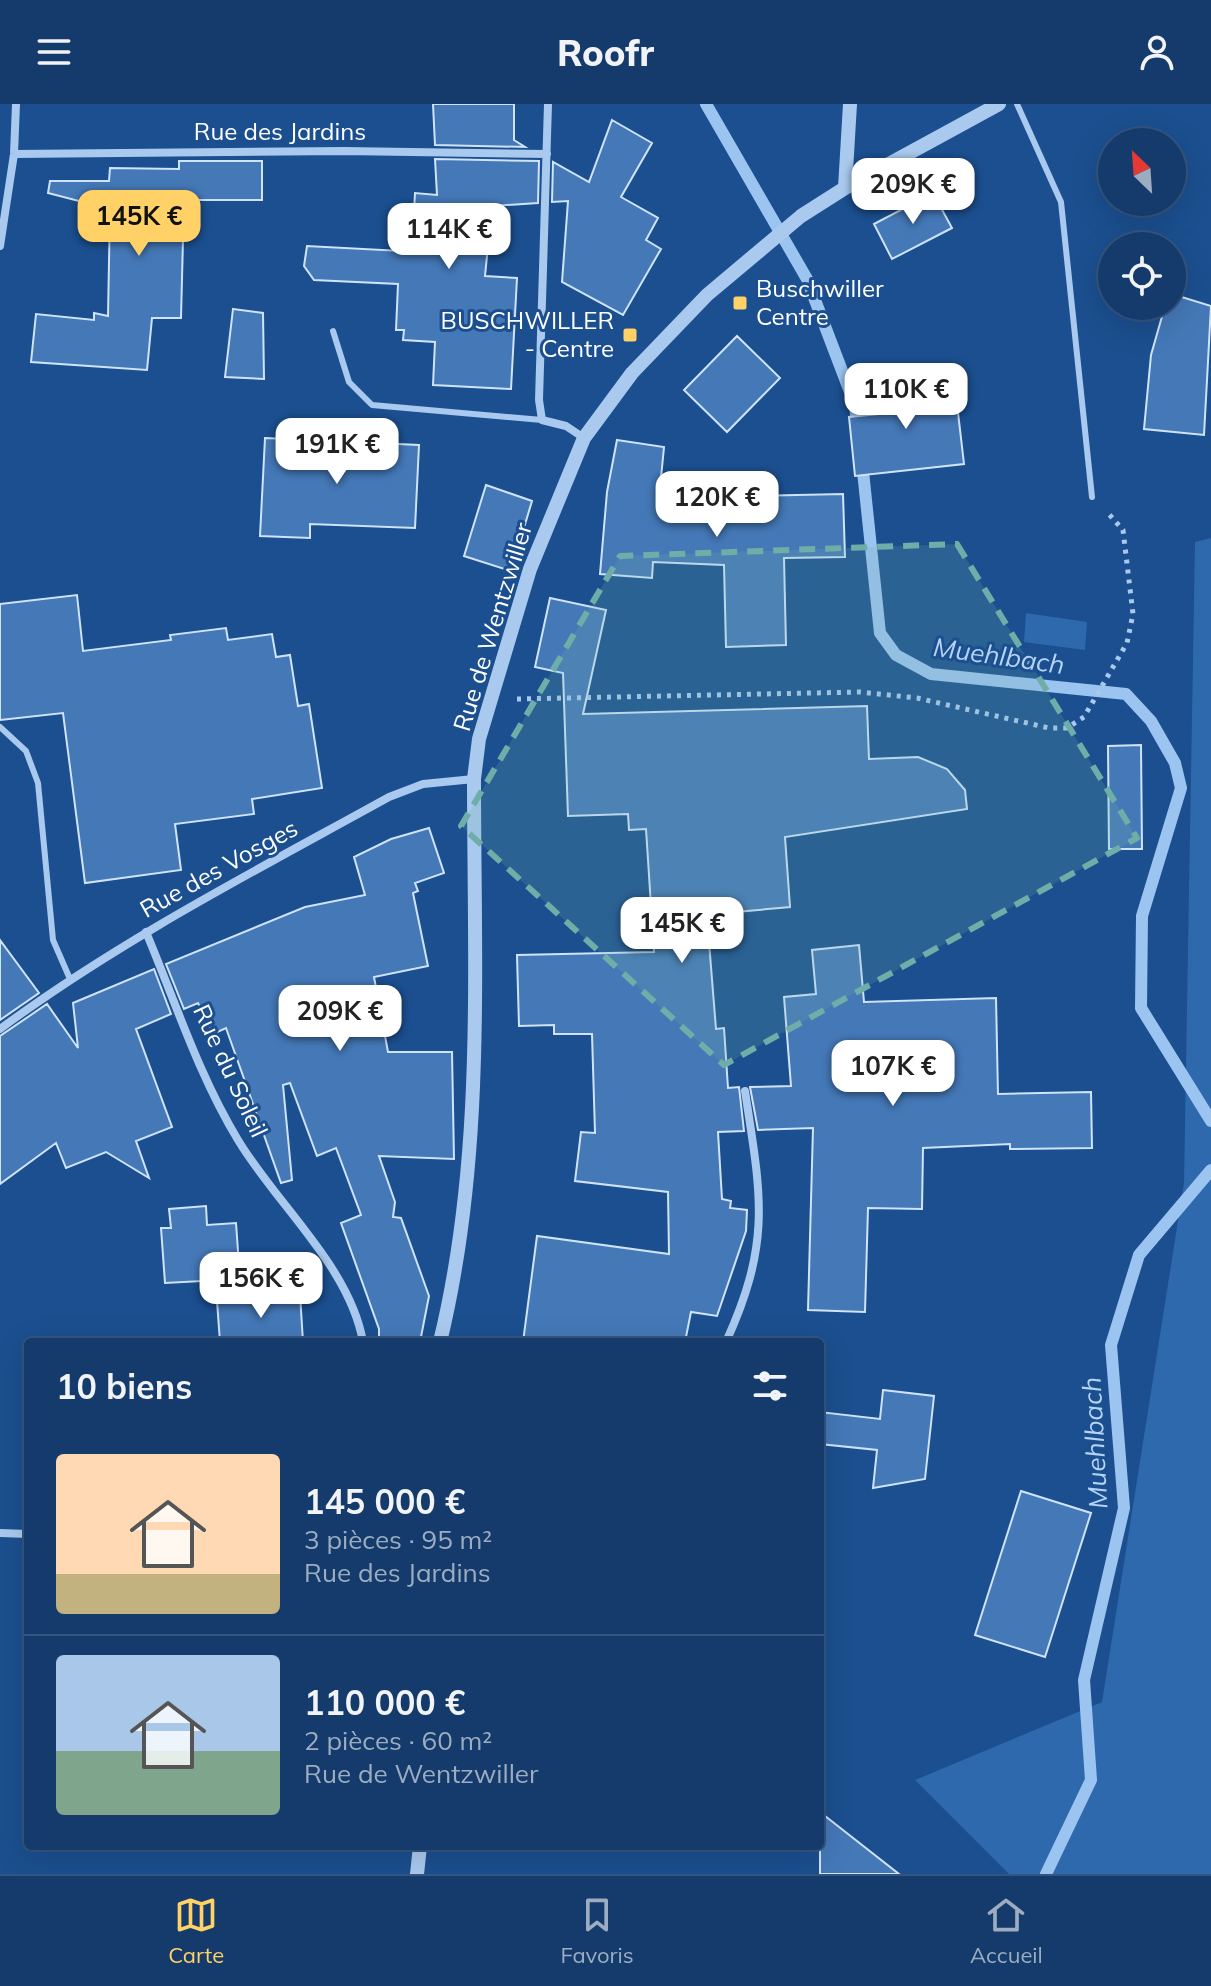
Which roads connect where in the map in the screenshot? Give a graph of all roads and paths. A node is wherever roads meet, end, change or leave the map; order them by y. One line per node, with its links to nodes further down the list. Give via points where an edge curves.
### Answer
1 (16, 104): 6 (street)
2 (548, 104): 7 (street)
3 (850, 104): 8 (street)
4 (999, 104): 8 (street, Rue de Wentzwiller)
5 (1017, 104): 13 (lane, via 1061,202)
6 (14, 154): 7 (street, Rue des Jardins); 9 (street)
7 (547, 154): 11 (street, via 537,379)
8 (845, 188): 12 (street, Rue de Wentzwiller, via 801,216 668,332)
9 (0, 246)
10 (333, 331): 11 (lane, via 349,382 372,405)
11 (542, 420): 12 (street)
12 (584, 438): 14 (street, Rue de Wentzwiller, via 530,569)
13 (1092, 497): 14 (path, via 1123,530 1133,614 1127,643 1084,717 1067,728 860,692)
14 (490, 698): 16 (street, Rue de Wentzwiller)
15 (0, 727): 18 (lane, via 26,751 38,783 53,940)
16 (474, 779): 17 (street, Rue des Vosges, via 423,784 389,797); 22 (street, Rue de Wentzwiller, via 473,1128 455,1273)
17 (146, 932): 18 (street, Rue des Vosges); 21 (street, Rue du Soleil, via 237,1139 336,1275)
18 (70, 979): 19 (street, Rue des Vosges)
19 (0, 1029)
20 (745, 1091): 23 (street, via 761,1229 750,1283)
21 (362, 1338)
22 (441, 1338)
23 (728, 1338)
24 (0, 1533): 25 (street)
25 (24, 1534)
26 (420, 1850): 27 (street)
27 (417, 1874)

